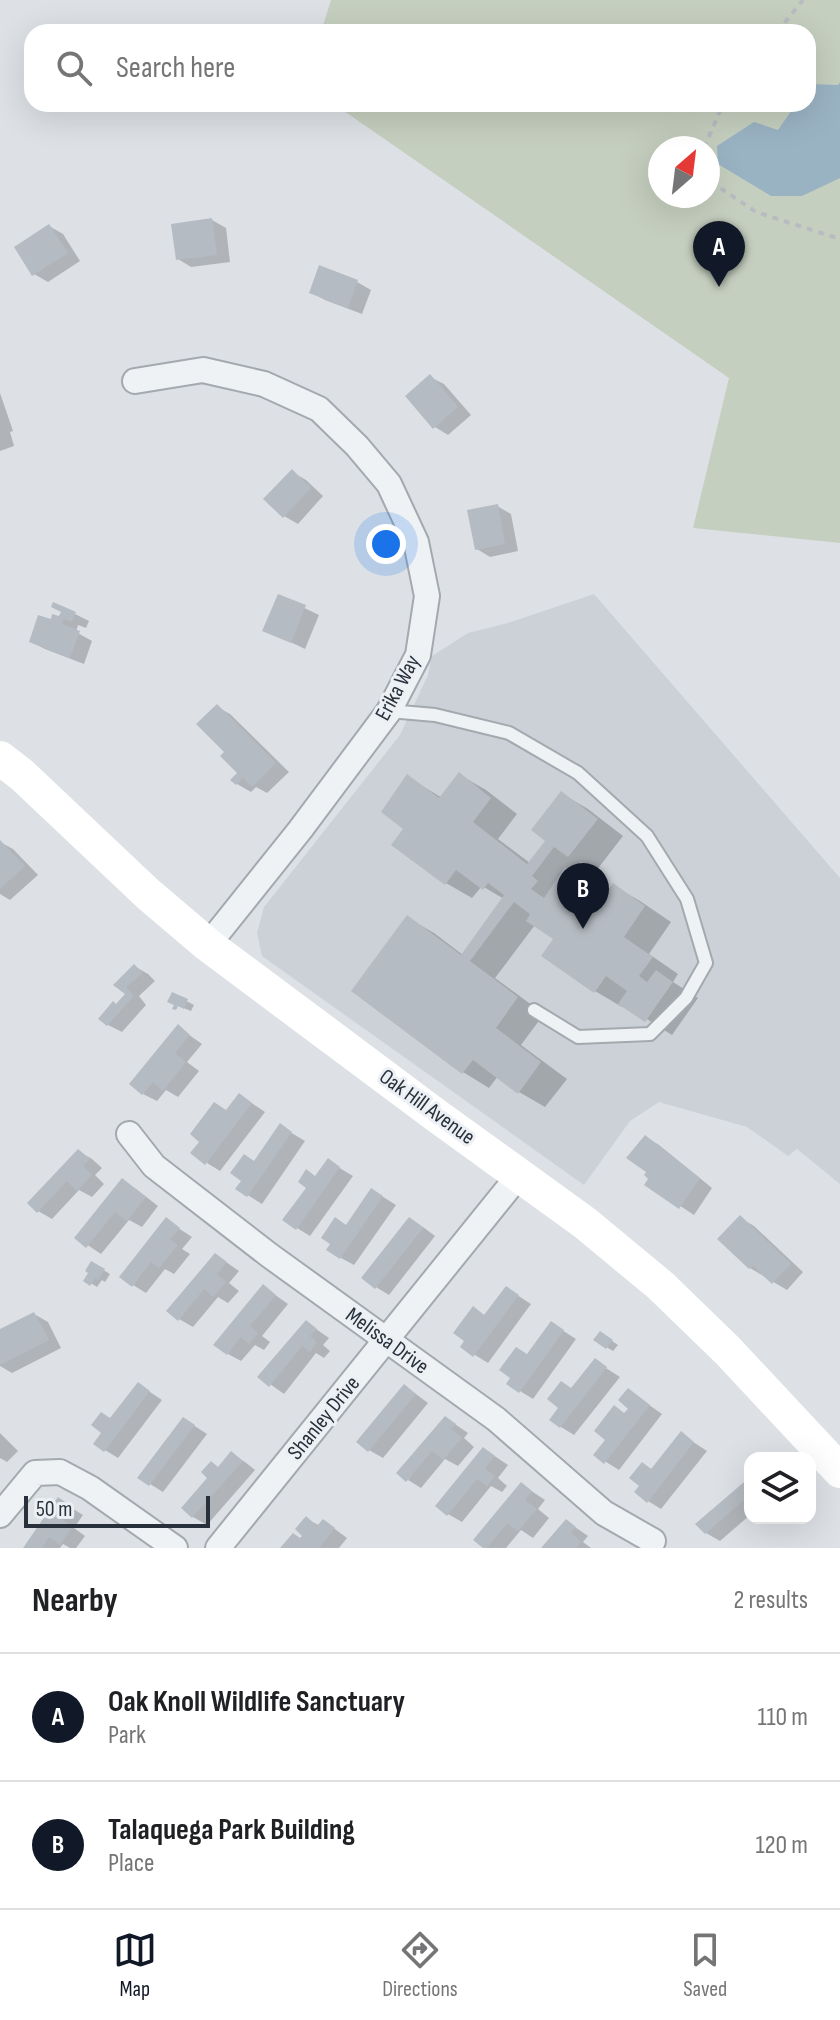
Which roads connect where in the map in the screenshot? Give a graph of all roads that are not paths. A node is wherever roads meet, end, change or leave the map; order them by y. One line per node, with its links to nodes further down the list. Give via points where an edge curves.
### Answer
1 (135, 381): 2 (street, Erika Way, via 203,370 264,384 319,409 389,484 416,542 427,596 418,655)
2 (389, 711): 4 (street, Erika Way); 5 (lane, via 435,715 509,733 578,773 647,836 687,899 706,963 686,998 650,1034 578,1037)
3 (0, 758): 4 (main road, Oak Hill Avenue)
4 (208, 945): 7 (main road, Oak Hill Avenue)
5 (534, 1010)
6 (129, 1134): 8 (street, Melissa Drive, via 154,1166)
7 (519, 1175): 8 (street, Shanley Drive); 9 (main road, Oak Hill Avenue, via 661,1286)
8 (386, 1341): 11 (street, Melissa Drive, via 496,1419 604,1513); 13 (street, Shanley Drive)
9 (840, 1471)
10 (0, 1515): 12 (street, via 35,1473 60,1472)
11 (653, 1541)
12 (175, 1548)
13 (218, 1548)

